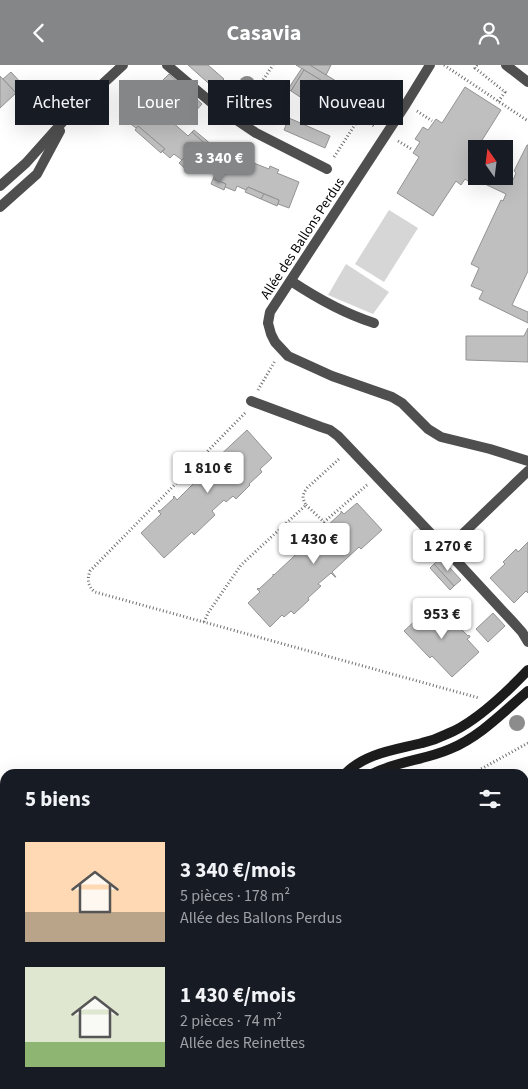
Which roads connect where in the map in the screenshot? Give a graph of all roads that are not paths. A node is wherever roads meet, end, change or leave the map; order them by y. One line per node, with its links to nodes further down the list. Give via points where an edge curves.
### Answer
1 (123, 65): 5 (street)
2 (167, 65): 9 (street, via 236,120)
3 (430, 65): 12 (street, Allée des Ballons Perdus)
4 (506, 65): 6 (street)
5 (107, 80)
6 (528, 82)
7 (61, 125): 10 (street)
8 (64, 125): 11 (street, via 37,174)
9 (327, 169)
10 (0, 186)
11 (1, 204)
12 (290, 281): 13 (street, via 343,312); 15 (street, Allée des Ballons Perdus, via 270,312 268,323 275,343 288,356 392,397 441,437)
13 (374, 323)
14 (251, 401): 17 (street, via 338,435)
15 (528, 461)
16 (528, 471): 17 (street)
17 (446, 550): 18 (street, via 518,627)
18 (528, 642)
19 (528, 670): 21 (street, via 467,725 423,743 374,756)
20 (528, 691): 22 (street, via 488,727 449,750)
21 (350, 769)
22 (384, 769)

